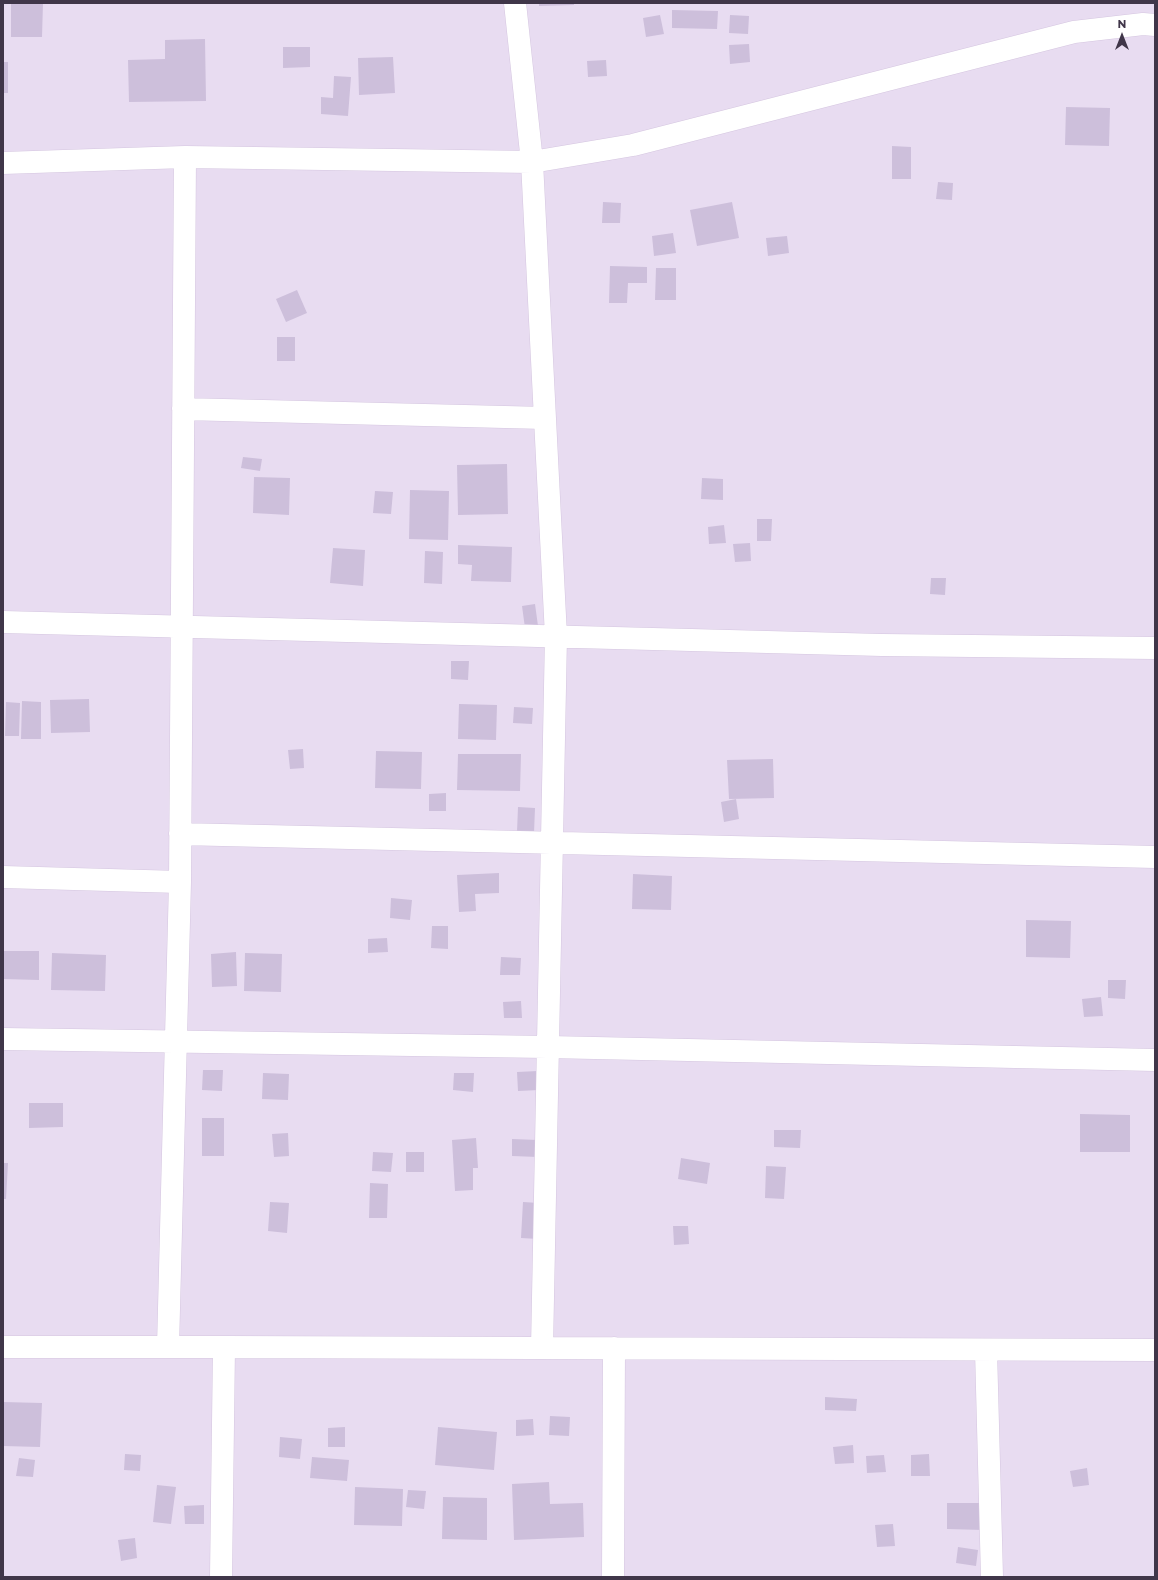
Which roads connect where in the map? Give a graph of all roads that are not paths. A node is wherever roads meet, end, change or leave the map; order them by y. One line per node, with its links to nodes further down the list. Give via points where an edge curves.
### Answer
1 (515, 3): 4 (street)
2 (1155, 24): 4 (street, via 1074,32 633,145)
3 (185, 157): 4 (street); 5 (street); 6 (street)
4 (532, 162): 7 (street)
5 (3, 163)
6 (183, 409): 7 (street); 9 (street)
7 (545, 418): 10 (street)
8 (3, 622): 9 (street)
9 (181, 627): 10 (street); 12 (street)
10 (556, 636): 11 (street, via 882,645); 13 (street)
11 (1155, 648)
12 (180, 834): 13 (street); 16 (street)
13 (552, 842): 14 (street); 19 (street)
14 (1155, 857)
15 (3, 877): 16 (street)
16 (180, 882): 18 (street)
17 (3, 1039): 18 (street)
18 (176, 1043): 19 (street); 22 (street)
19 (548, 1047): 20 (street); 24 (street)
20 (1155, 1060)
21 (3, 1347): 22 (street)
22 (168, 1347): 23 (street)
23 (224, 1347): 24 (street); 28 (street)
24 (542, 1348): 25 (street)
25 (614, 1348): 26 (street); 29 (street)
26 (986, 1350): 27 (street); 30 (street)
27 (1155, 1350)
28 (221, 1577)
29 (613, 1577)
30 (992, 1577)

